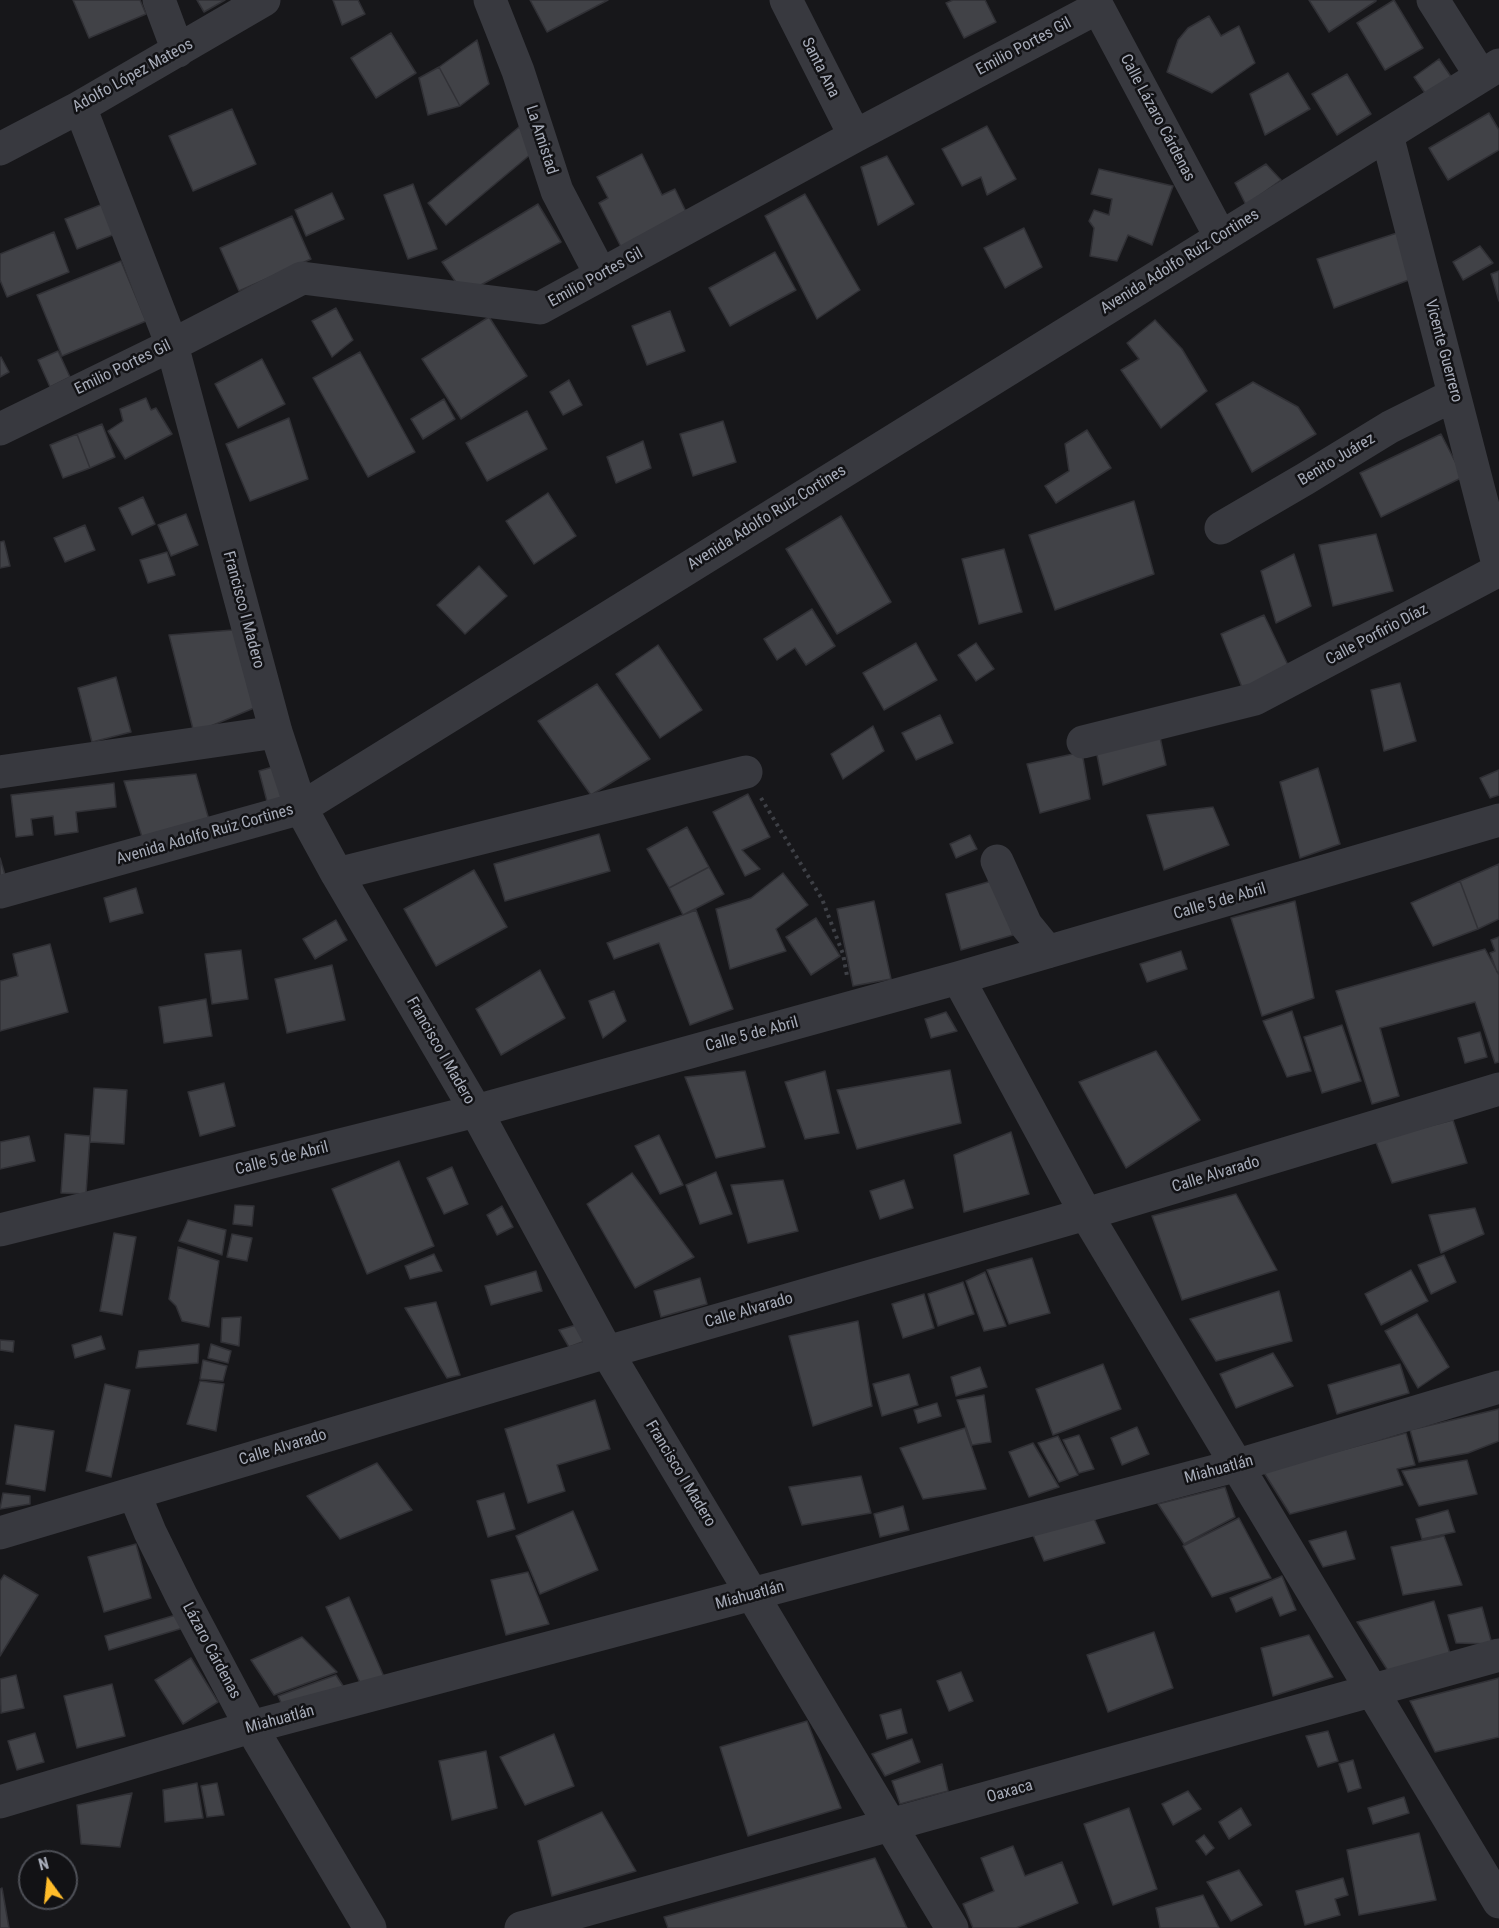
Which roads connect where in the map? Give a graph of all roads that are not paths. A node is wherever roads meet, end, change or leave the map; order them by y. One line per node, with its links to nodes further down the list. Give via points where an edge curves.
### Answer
1 (159, 0): 7 (street)
2 (264, 0): 7 (street, Adolfo López Mateos)
3 (490, 0): 14 (street, La Amistad, via 557,191)
4 (786, 0): 11 (street, Santa Ana)
5 (1433, 0): 8 (street)
6 (1095, 4): 11 (street, Emilio Portes Gil); 13 (street, Calle Lázaro Cárdenas)
7 (178, 51): 9 (street, Adolfo López Mateos)
8 (1490, 70): 10 (street, Avenida Adolfo Ruiz Cortines)
9 (80, 107): 12 (street, Adolfo López Mateos); 15 (street, Francisco I Madero)
10 (1387, 135): 13 (street, Avenida Adolfo Ruiz Cortines); 16 (street, Vicente Guerrero)
11 (855, 136): 14 (street, Emilio Portes Gil)
12 (0, 148)
13 (1220, 236): 24 (street, Avenida Adolfo Ruiz Cortines)
14 (601, 276): 15 (street, Emilio Portes Gil, via 540,308 302,278)
15 (172, 345): 17 (street, Emilio Portes Gil); 20 (street, Francisco I Madero)
16 (1454, 395): 18 (street, Benito Juárez, via 1390,427); 19 (street, Vicente Guerrero)
17 (0, 429)
18 (1221, 528)
19 (1499, 569): 21 (street, Calle Porfirio Díaz, via 1255,699)
20 (276, 732): 22 (street); 24 (street, Francisco I Madero)
21 (1083, 742)
22 (0, 772)
23 (746, 772): 27 (street)
24 (301, 808): 27 (street, Francisco I Madero); 28 (street, Avenida Adolfo Ruiz Cortines)
25 (1499, 820): 29 (street, Calle 5 de Abril)
26 (997, 861): 29 (street, via 1026,926)
27 (337, 874): 32 (street, Francisco I Madero)
28 (0, 892)
29 (1047, 952): 30 (street, Calle 5 de Abril)
30 (958, 978): 32 (street, Calle 5 de Abril); 33 (street)
31 (1499, 1089): 33 (street, Calle Alvarado)
32 (476, 1111): 34 (street, Calle 5 de Abril); 35 (street, Francisco I Madero)
33 (1086, 1214): 35 (street, Calle Alvarado); 37 (street)
34 (0, 1230)
35 (607, 1352): 38 (street, Calle Alvarado); 40 (street, Francisco I Madero)
36 (1499, 1387): 37 (street, Miahuatlán)
37 (1238, 1465): 40 (street, Miahuatlán); 42 (street)
38 (134, 1493): 39 (street, Calle Alvarado); 43 (street, Lázaro Cárdenas, via 150,1533)
39 (0, 1533)
40 (752, 1595): 43 (street, Miahuatlán); 45 (street, Francisco I Madero)
41 (1499, 1655): 42 (street, Oaxaca)
42 (1371, 1690): 45 (street, Oaxaca); 46 (street)
43 (251, 1727): 44 (street, Miahuatlán); 47 (street, Lázaro Cárdenas)
44 (0, 1802)
45 (891, 1826): 48 (street, Oaxaca); 49 (street, Francisco I Madero)
46 (1499, 1902)
47 (370, 1928)
48 (521, 1928)
49 (952, 1928)

